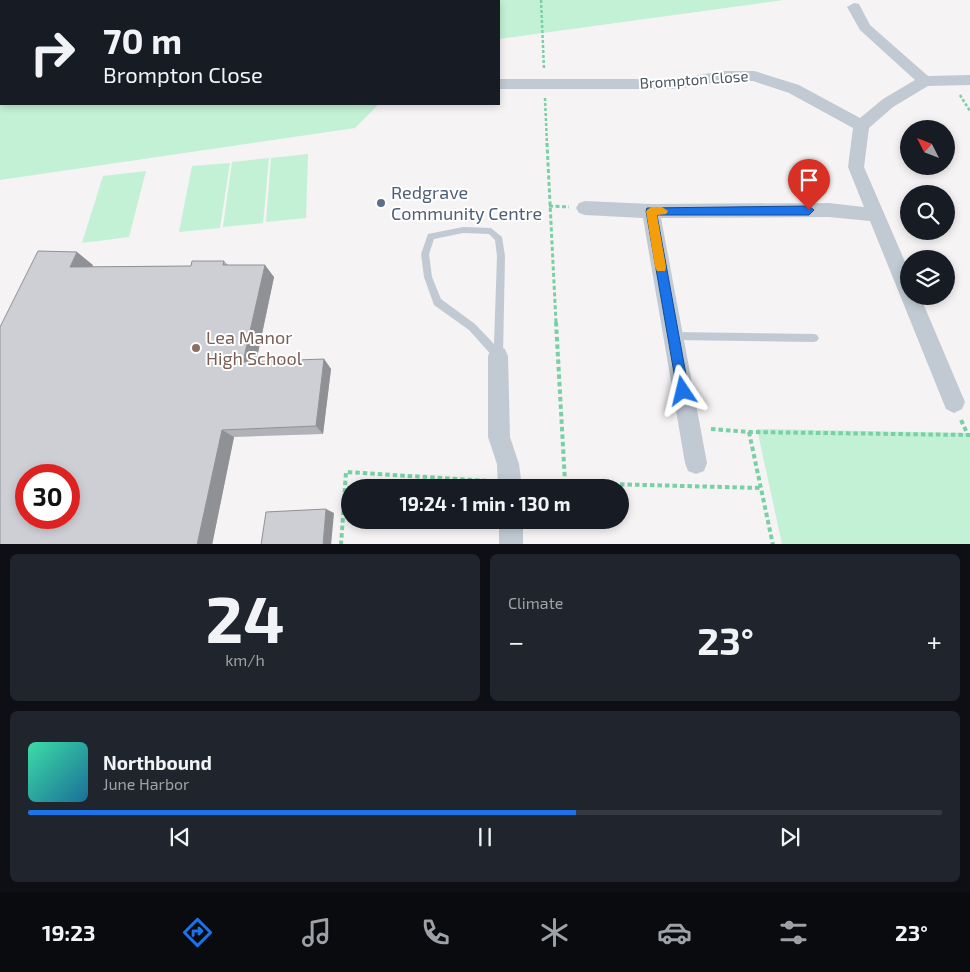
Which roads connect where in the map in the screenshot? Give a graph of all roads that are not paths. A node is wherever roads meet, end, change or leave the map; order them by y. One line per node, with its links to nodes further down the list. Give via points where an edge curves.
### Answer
1 (854, 7): 3 (street, via 865,27)
2 (970, 80): 3 (street)
3 (925, 81): 5 (street, via 888,103)
4 (500, 84): 5 (street, Brompton Close, via 677,84 722,76 754,76 794,89)
5 (861, 126): 8 (street, via 856,167)
6 (585, 208): 7 (street)
7 (651, 211): 8 (street, via 829,210); 11 (street)
8 (876, 214): 9 (street)
9 (900, 273)
10 (913, 305): 14 (street)
11 (673, 336): 12 (lane); 15 (street)
12 (814, 338)
13 (498, 356): 13 (lane, via 472,327 437,302 428,277 425,254 431,236 463,230 491,231 499,238); 16 (street, via 499,437)
14 (954, 402)
15 (696, 463)
16 (509, 479)
17 (511, 529): 18 (street)
18 (512, 544)

